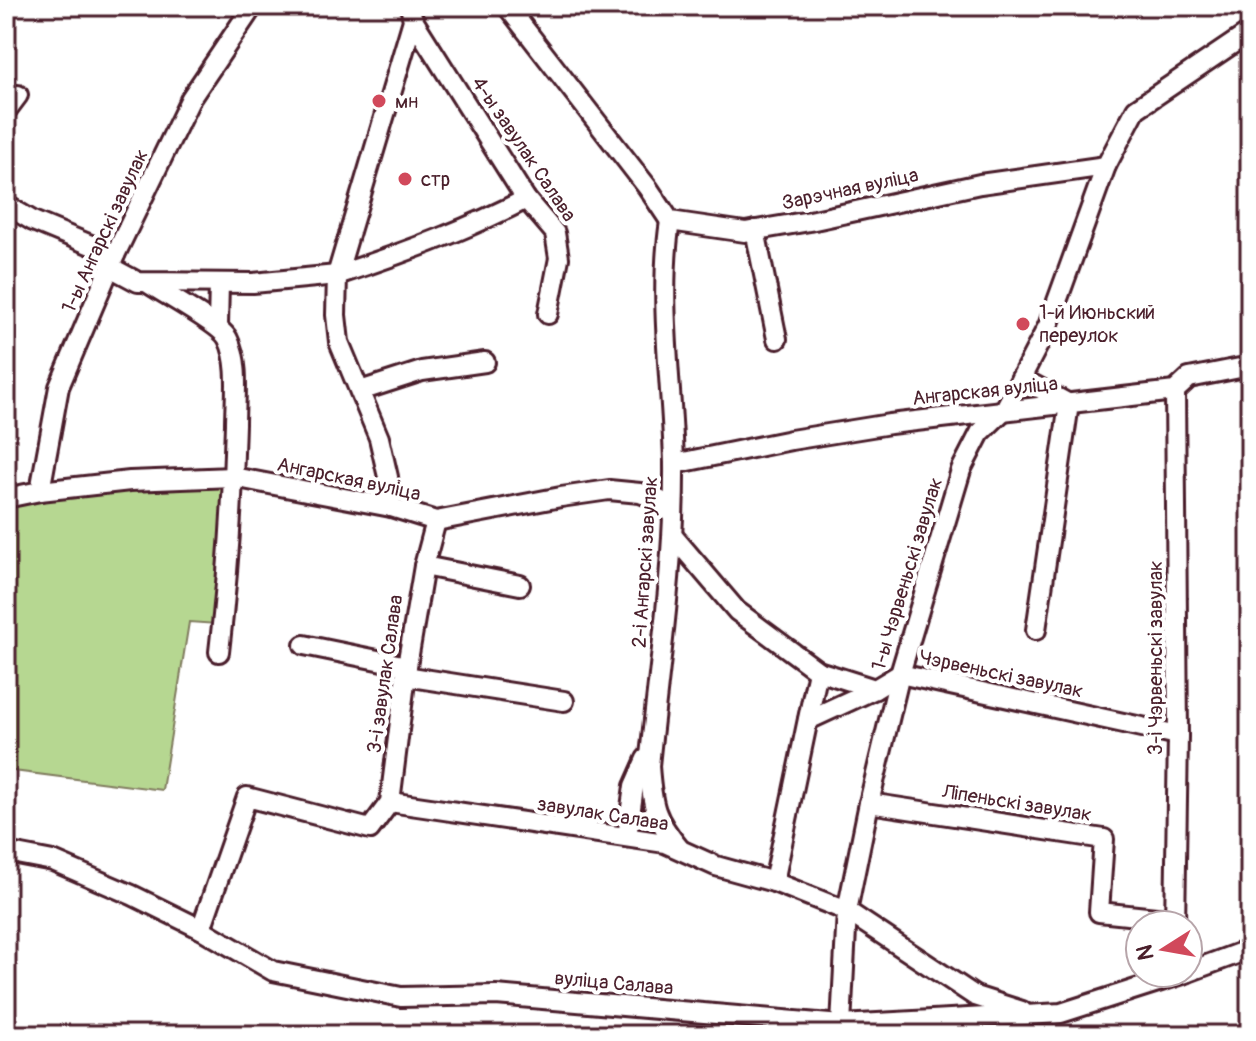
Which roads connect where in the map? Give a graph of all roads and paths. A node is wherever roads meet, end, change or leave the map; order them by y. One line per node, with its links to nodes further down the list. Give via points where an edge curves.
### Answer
1 (253, 6): 12 (street, 1-ы Ангарскі завулак, via 191,98)
2 (507, 6): 10 (street)
3 (412, 13): 8 (street, 4-ы завулак Салава); 13 (street)
4 (1250, 32): 7 (street, via 1136,109)
5 (18, 95): 6 (street)
6 (6, 111)
7 (1106, 166): 11 (street, Зарэчная вуліца, via 980,184); 21 (street, 1-ы Чэрвеньскі завулак, via 1048,326)
8 (526, 199): 13 (street, via 477,225); 16 (street, 4-ы завулак Салава, via 557,240 558,269)
9 (6, 205): 12 (street)
10 (670, 221): 11 (street, Зарэчная вуліца); 26 (street, 2-і Ангарскі завулак, via 664,260)
11 (755, 230): 18 (street)
12 (112, 261): 14 (street, via 138,282); 28 (street, 1-ы Ангарскі завулак, via 59,387)
13 (337, 275): 15 (street); 22 (street, via 339,342)
14 (147, 282): 15 (street); 17 (street)
15 (219, 283): 17 (street)
16 (548, 314)
17 (218, 325): 27 (street, via 234,361)
18 (777, 339)
19 (485, 362): 22 (street, via 422,371)
20 (1250, 366): 23 (street, Ангарская вуліца, via 1189,378)
21 (1021, 378): 24 (street); 25 (street, 1-ы Чэрвеньскі завулак)
22 (360, 391): 30 (street, via 386,463)
23 (1175, 391): 24 (street, Ангарская вуліца); 45 (street, 3-і Чэрвеньскі завулак)
24 (1069, 404): 25 (street, Ангарская вуліца); 36 (street)
25 (1005, 409): 26 (street, Ангарская вуліца, via 791,440); 41 (street, 1-ы Чэрвеньскі завулак, via 980,433 961,470)
26 (674, 464): 31 (street, 2-і Ангарскі завулак)
27 (233, 477): 28 (street, Ангарская вуліца); 30 (street, Ангарская вуліца); 38 (street)
28 (40, 491): 29 (street, Ангарская вуліца)
29 (6, 498)
30 (391, 507): 32 (street, Ангарская вуліца)
31 (673, 516): 32 (street, Ангарская вуліца, via 659,500 609,490); 33 (street, 2-і Ангарскі завулак)
32 (436, 521): 34 (street, 3-і завулак Салава)
33 (673, 536): 40 (street, via 737,611); 46 (street, 2-і Ангарскі завулак)
34 (424, 566): 35 (street); 39 (street, 3-і завулак Салава)
35 (520, 585)
36 (1036, 630)
37 (304, 645): 39 (street)
38 (219, 652)
39 (406, 671): 43 (street); 47 (street, 3-і завулак Салава)
40 (818, 671): 42 (street); 44 (street)
41 (900, 674): 42 (street, Чэрвеньскі завулак); 45 (street, Чэрвеньскі завулак); 48 (street, 1-ы Чэрвеньскі завулак)
42 (875, 689): 44 (street, Чэрвеньскі завулак)
43 (564, 701)
44 (808, 720): 52 (street)
45 (1178, 735): 53 (street, 3-і Чэрвеньскі завулак)
46 (650, 755): 49 (street, via 634,786); 50 (street, 2-і Ангарскі завулак, via 652,803)
47 (390, 802): 49 (street, завулак Салава); 56 (street, 3-і завулак Салава, via 370,829 247,797)
48 (869, 803): 54 (street, 1-ы Чэрвеньскі завулак); 55 (street, Ліпеньскі завулак, via 1104,839 1099,912)
49 (627, 837): 50 (street, завулак Салава)
50 (680, 850): 52 (street, завулак Салава)
51 (6, 852): 56 (street, вуліца Салава, via 53,861)
52 (774, 882): 54 (street, завулак Салава)
53 (1175, 909)
54 (847, 911): 60 (street, via 975,996); 61 (street, 1-ы Чэрвеньскі завулак)
55 (1124, 915)
56 (201, 929): 61 (street, вуліца Салава, via 273,971 401,997 496,995)
57 (1250, 949): 58 (street, вуліца Салава)
58 (1204, 966)
59 (1135, 989): 60 (street, вуліца Салава, via 1061,1013)
60 (1032, 1014): 61 (street, вуліца Салава)
61 (841, 1025)

